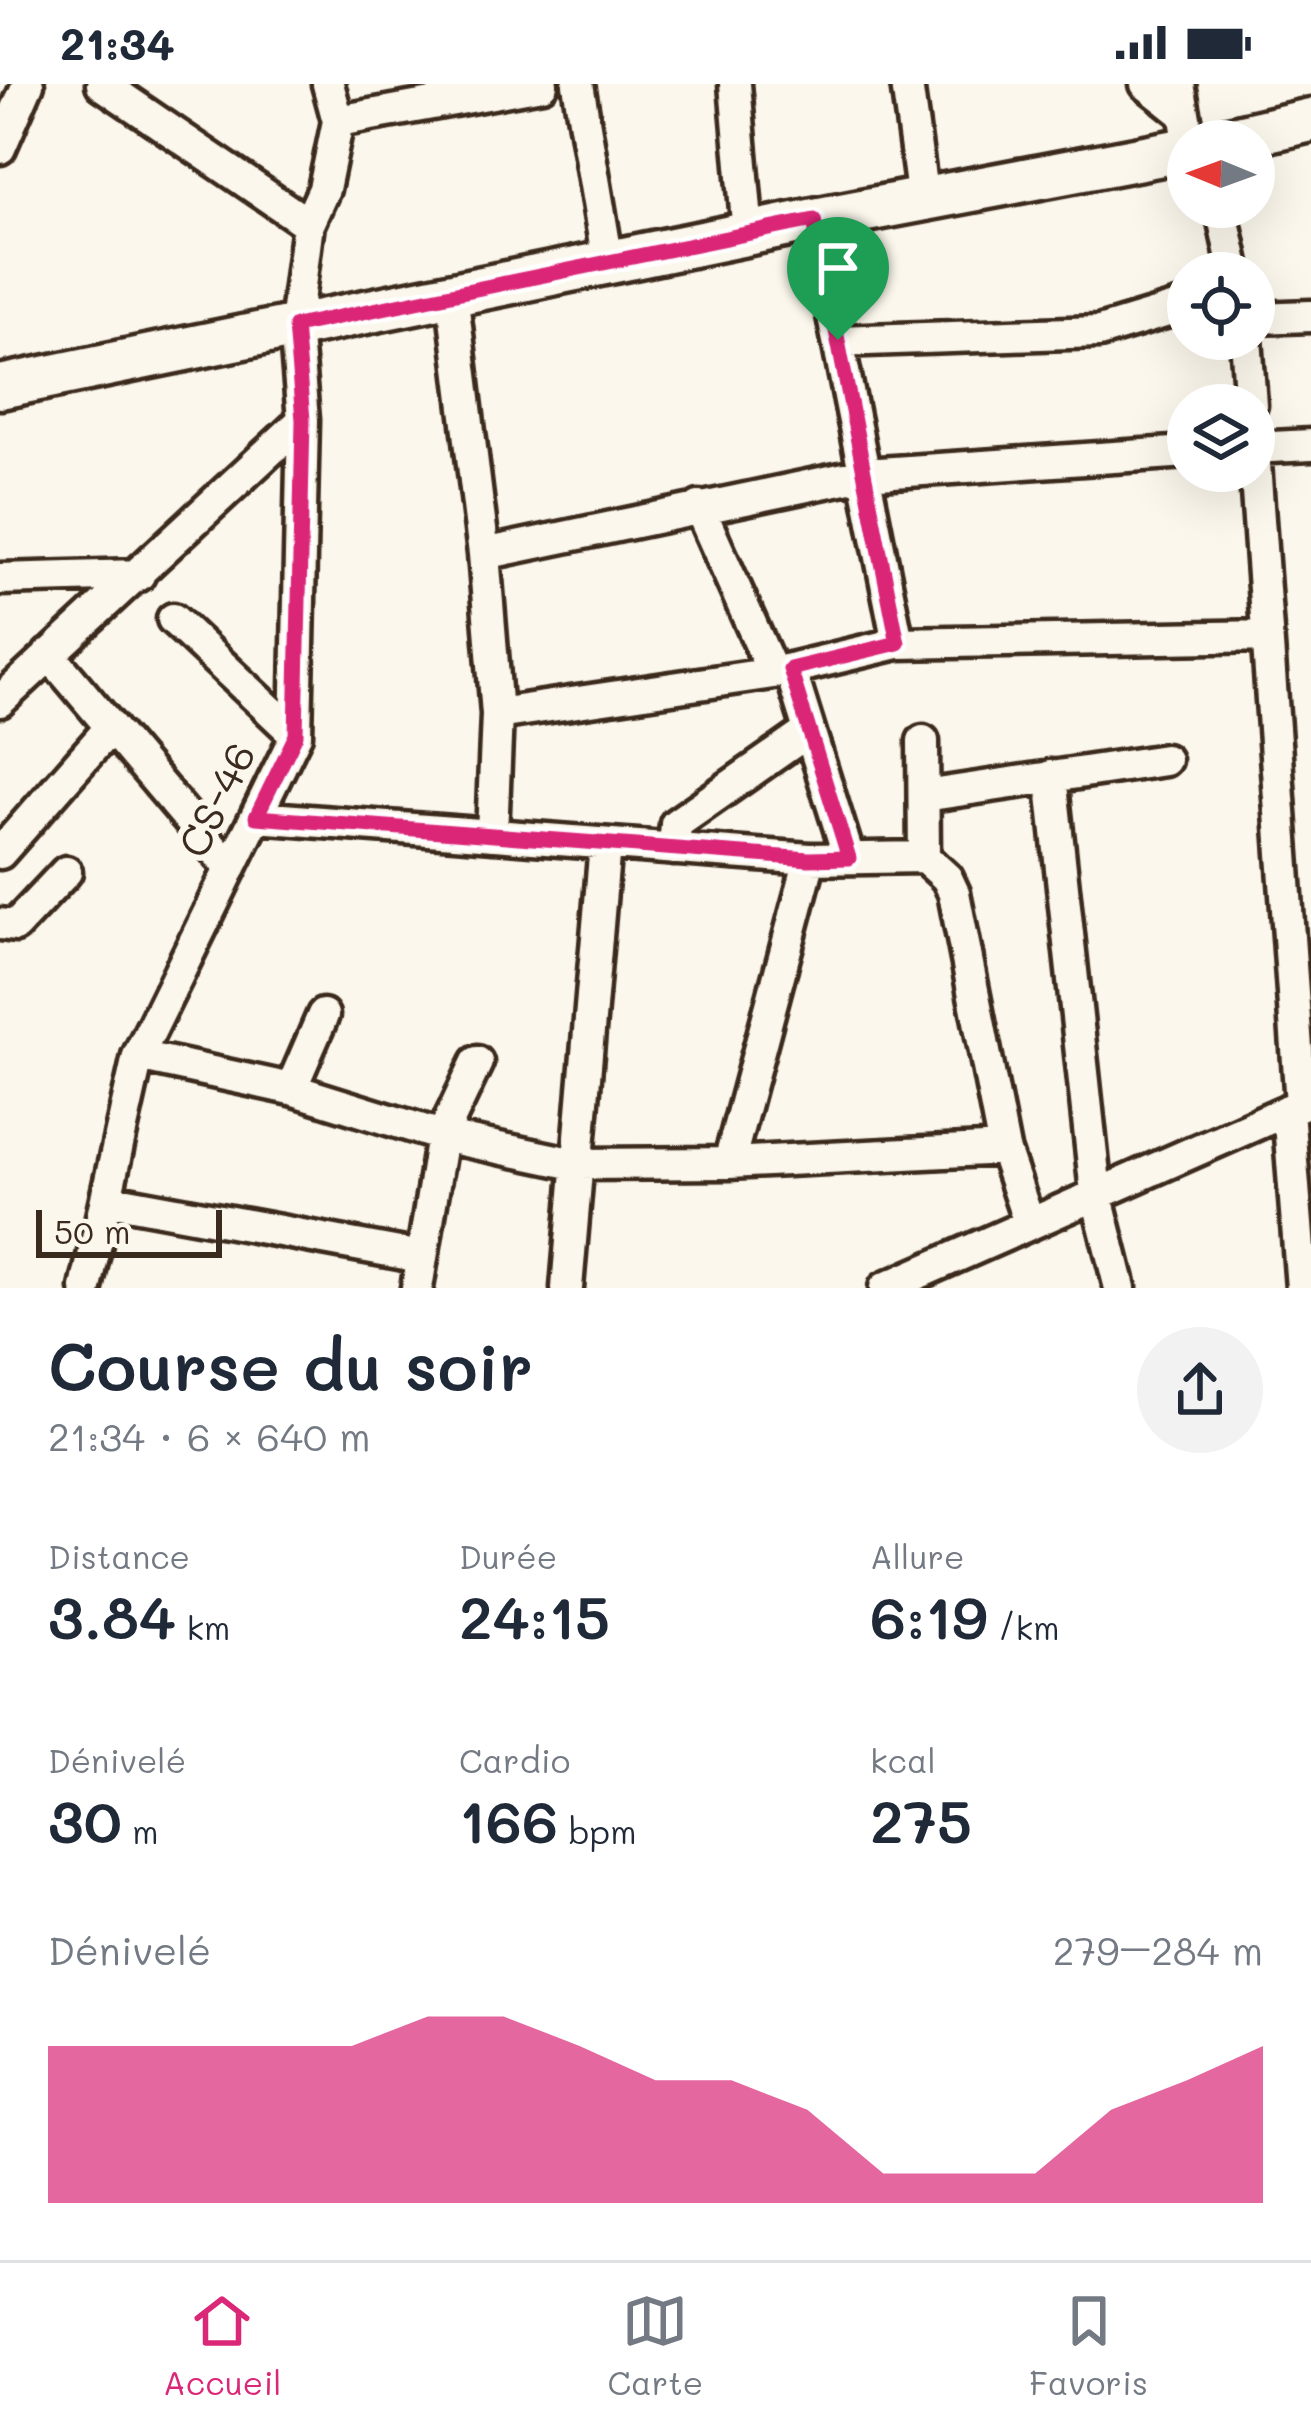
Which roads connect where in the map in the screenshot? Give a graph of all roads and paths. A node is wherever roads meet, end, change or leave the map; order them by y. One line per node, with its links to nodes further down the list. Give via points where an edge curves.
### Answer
1 (28, 84): 14 (street)
2 (101, 84): 17 (street)
3 (328, 84): 11 (street)
4 (542, 84): 11 (street)
5 (578, 84): 19 (street)
6 (735, 84): 18 (street)
7 (907, 84): 15 (street)
8 (1146, 84): 9 (street)
9 (1183, 120)
10 (1311, 120): 13 (main road)
11 (338, 121): 17 (street, CS-46)
12 (1167, 127): 15 (main road)
13 (1275, 128)
14 (0, 148)
15 (922, 200): 16 (main road)
16 (814, 220): 18 (main road); 25 (street)
17 (308, 224): 24 (street, CS-46)
18 (748, 234): 19 (main road)
19 (608, 262): 20 (main road)
20 (452, 293): 24 (main road); 34 (street)
21 (1167, 311): 25 (street, via 1099,332)
22 (1311, 316): 23 (street)
23 (1275, 317)
24 (295, 326): 26 (main road); 27 (street, CS-46)
25 (838, 340): 31 (street)
26 (0, 387)
27 (303, 420): 35 (street); 46 (street, CS-46)
28 (1311, 445): 29 (street)
29 (1275, 448)
30 (1167, 453): 31 (street)
31 (864, 474): 33 (street); 39 (street)
32 (1257, 492): 38 (street)
33 (699, 507): 34 (street); 41 (street)
34 (484, 554): 43 (street)
35 (139, 575): 36 (street); 40 (street)
36 (0, 579)
37 (173, 619): 46 (street)
38 (1268, 636): 39 (street); 66 (street)
39 (898, 643): 41 (street)
40 (49, 654): 42 (street); 44 (street)
41 (781, 671): 43 (street); 45 (street)
42 (0, 700)
43 (497, 714): 52 (street)
44 (111, 727): 55 (street); 59 (street)
45 (809, 730): 54 (street, via 676,824); 57 (street)
46 (296, 735): 51 (street, CS-46)
47 (923, 741): 50 (street)
48 (1165, 760): 49 (street)
49 (1051, 776): 50 (street); 71 (street)
50 (924, 796): 56 (street)
51 (256, 817): 52 (street); 59 (street, CS-46)
52 (493, 836): 53 (street)
53 (605, 844): 54 (street); 70 (street)
54 (674, 849): 58 (street)
55 (0, 853)
56 (924, 857): 57 (street); 68 (street, via 954,893)
57 (849, 858): 58 (street)
58 (809, 859): 69 (street)
59 (230, 868): 63 (street, CS-46)
60 (66, 872): 61 (street, via 15,926)
61 (0, 925)
62 (323, 1015): 65 (street)
63 (138, 1056): 65 (street); 72 (street, CS-46)
64 (477, 1063): 67 (street)
65 (292, 1089): 67 (street)
66 (1300, 1105): 71 (street); 79 (street)
67 (442, 1136): 70 (street); 74 (street)
68 (1004, 1149): 69 (street); 73 (street)
69 (729, 1163): 70 (street)
70 (575, 1164): 76 (street)
71 (1096, 1193): 73 (street); 78 (street)
72 (106, 1199): 74 (street); 75 (street, CS-46)
73 (1029, 1222): 77 (street)
74 (419, 1272)
75 (86, 1288)
76 (567, 1288)
77 (885, 1288)
78 (1120, 1288)
79 (1303, 1288)

